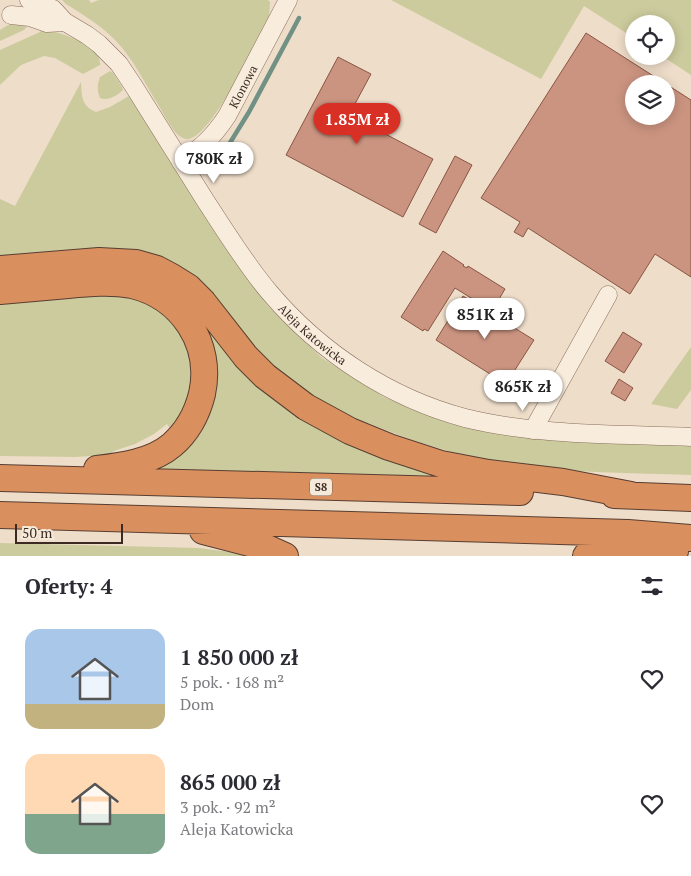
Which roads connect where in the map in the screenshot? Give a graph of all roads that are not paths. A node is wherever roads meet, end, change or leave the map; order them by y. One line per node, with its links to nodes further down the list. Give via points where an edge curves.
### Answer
1 (29, 0): 4 (street, Aleja Katowicka, via 53,9)
2 (291, 1): 5 (street, Klonowa, via 219,128 206,143)
3 (10, 12): 4 (street, Aleja Katowicka, via 47,23)
4 (64, 22): 5 (street, Aleja Katowicka, via 99,44 119,64)
5 (181, 162): 9 (street, Aleja Katowicka, via 228,237 270,293 301,326 342,360 375,381 422,403 466,418)
6 (0, 270): 12 (highway, via 99,261 136,263 157,269 188,287 265,376 306,407 350,431 441,464)
7 (0, 291): 11 (highway, via 105,283 132,285 149,291 176,308 194,330 204,367 199,406 192,422 171,446 157,455 116,467)
8 (608, 295): 9 (street)
9 (533, 430): 10 (street, Aleja Katowicka)
10 (691, 437)
11 (5, 478): 12 (highway, S8)
12 (631, 495): 13 (highway, S8)
13 (691, 498)
14 (0, 515): 15 (highway)
15 (161, 520): 16 (highway, via 608,532); 18 (highway, via 264,547)
16 (691, 538)
17 (691, 550): 19 (highway)
18 (285, 556)
19 (586, 556)

